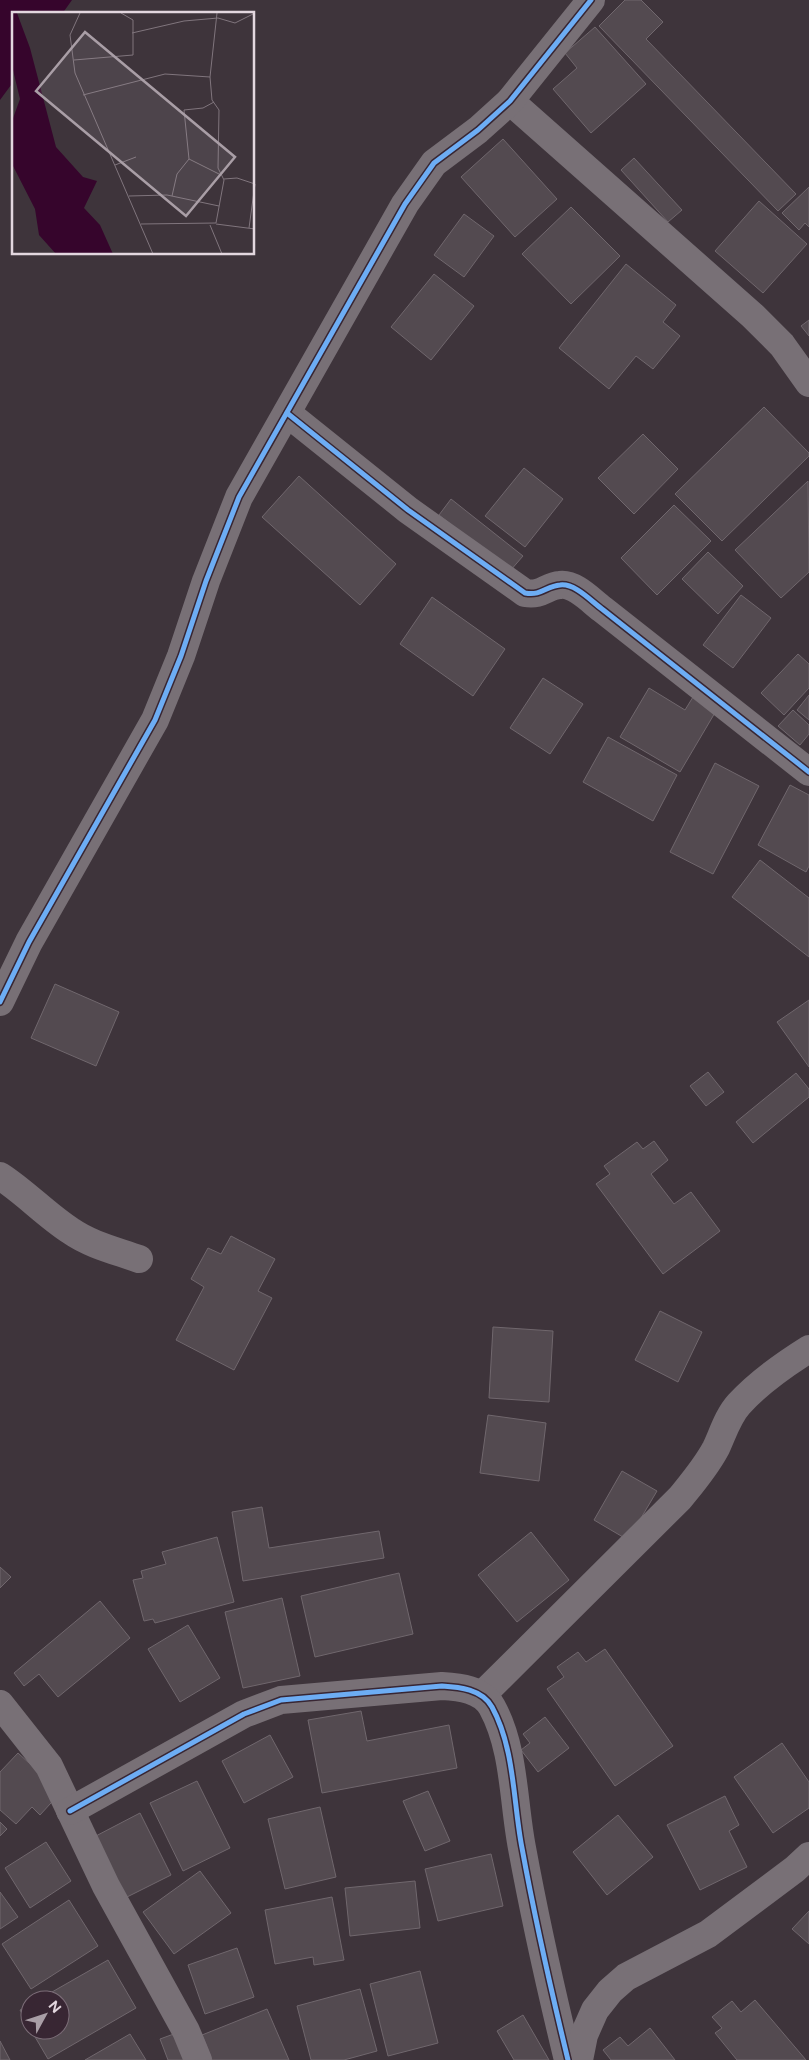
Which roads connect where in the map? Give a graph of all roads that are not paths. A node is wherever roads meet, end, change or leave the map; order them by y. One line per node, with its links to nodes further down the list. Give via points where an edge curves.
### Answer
1 (591, 0): 2 (street)
2 (510, 101): 3 (street, via 753,316 782,345); 4 (street, via 434,163 406,204)
3 (809, 382)
4 (287, 413): 5 (street, via 408,510 525,593 535,595 560,584 572,587); 6 (street, via 239,498 155,720 29,942)
5 (809, 772)
6 (0, 1002)
7 (0, 1176): 8 (street, via 71,1232)
8 (140, 1259)
9 (809, 1349): 10 (street, via 739,1404 700,1474 680,1498)
10 (482, 1695): 12 (street, via 461,1687 442,1686 281,1700 244,1714); 15 (street, via 492,1706 506,1744 521,1847)
11 (0, 1704): 12 (street, via 49,1766)
12 (70, 1811): 14 (street, via 106,1886 186,2031)
13 (809, 1856): 16 (street, via 708,1934 626,1977 610,1991 595,2010 584,2035)
14 (198, 2060)
15 (568, 2060)
16 (579, 2060)

